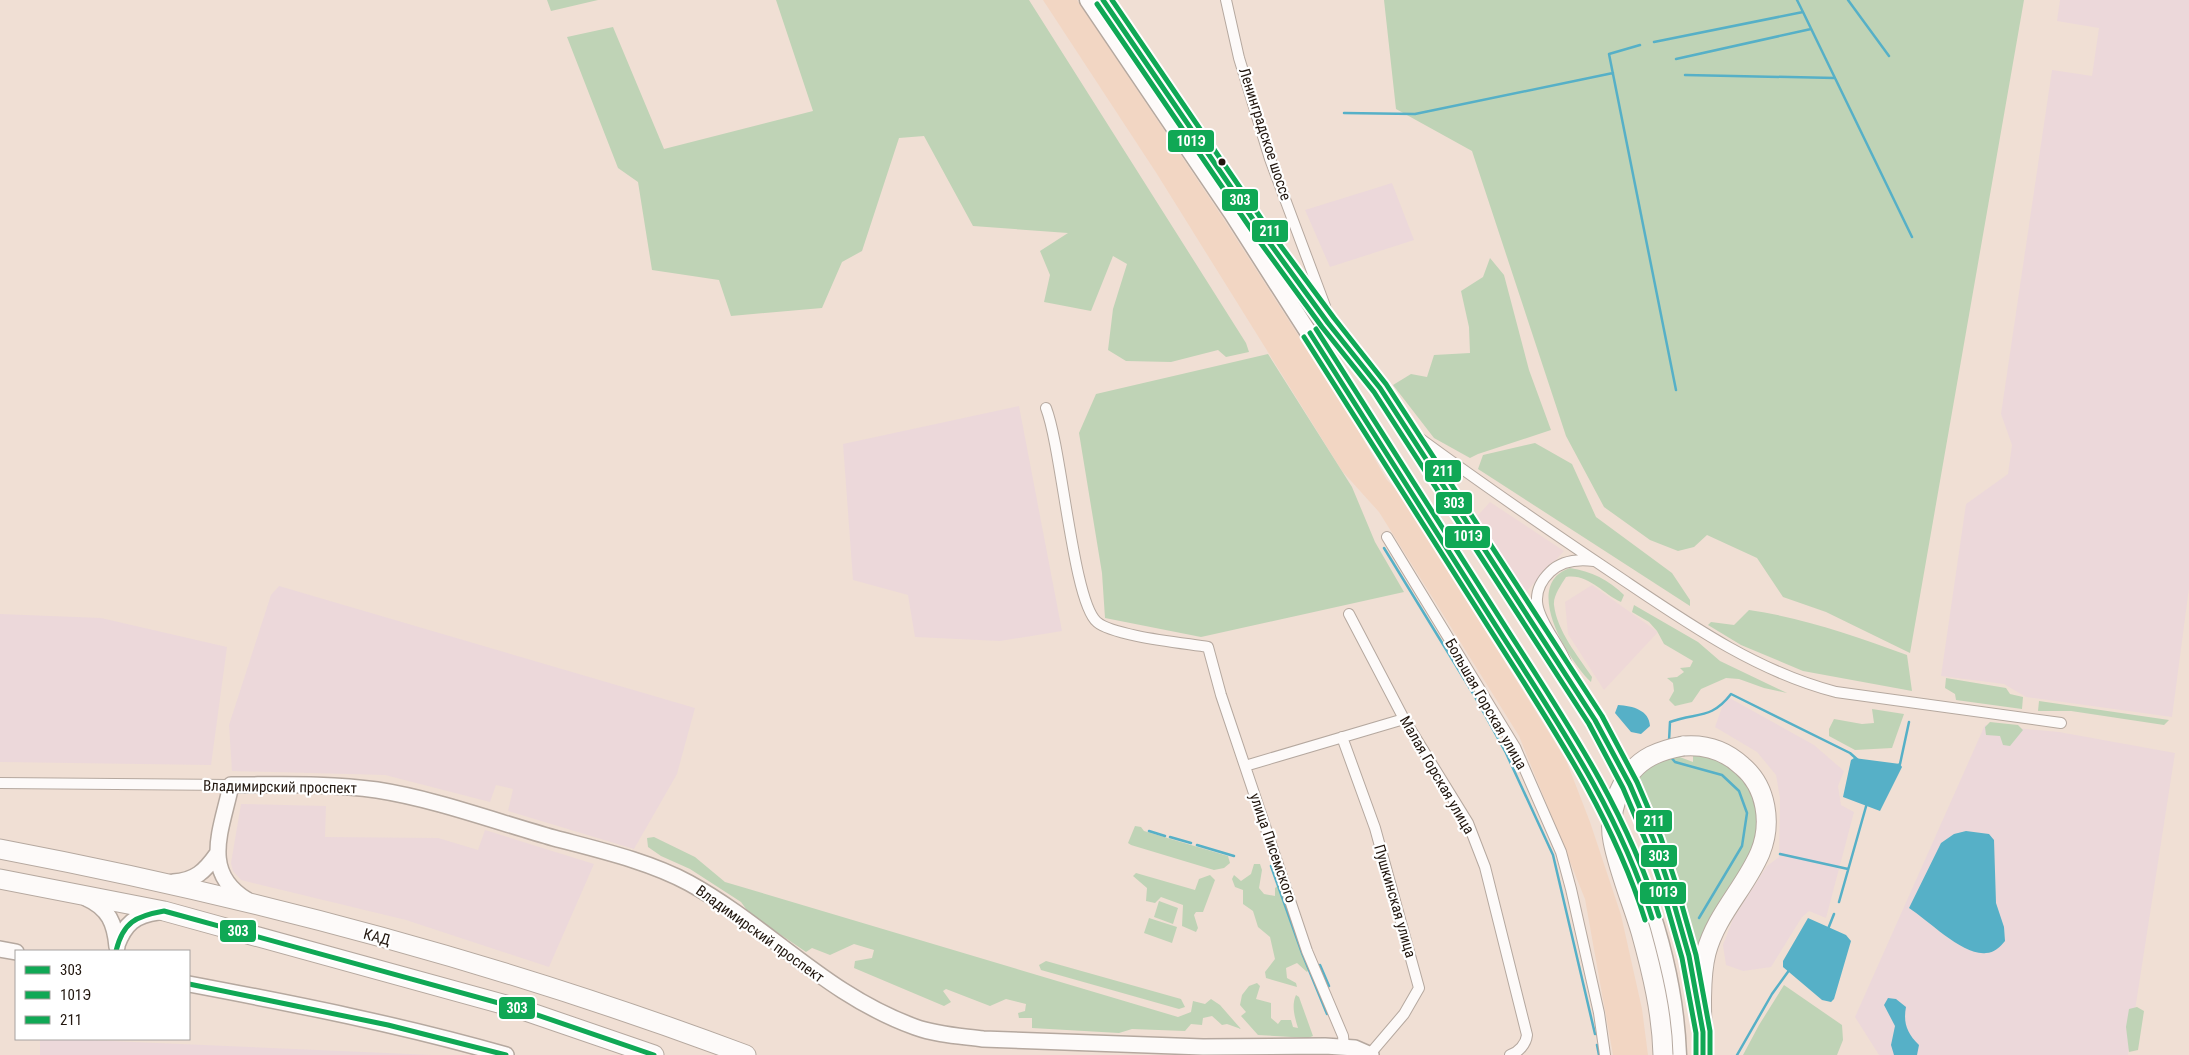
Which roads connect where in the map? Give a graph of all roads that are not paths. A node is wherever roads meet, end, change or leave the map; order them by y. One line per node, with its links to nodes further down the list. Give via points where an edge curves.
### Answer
1 (1088, 0): 6 (main road)
2 (1103, 0): 4 (main road, via 1212,163)
3 (1226, 0): 4 (street, Ленинградское шоссе, via 1239,58 1267,150 1325,306)
4 (1328, 323): 5 (main road)
5 (1380, 388): 6 (main road, via 1362,382 1353,391); 8 (main road)
6 (1353, 400): 39 (main road, via 1606,802 1628,848 1660,944 1668,977)
7 (1046, 408): 16 (street, улица Писемского, via 1057,448 1087,608 1097,622 1117,631 1208,647)
8 (1405, 427): 10 (street); 12 (main road)
9 (1387, 537): 37 (street, Большая Горская улица, via 1514,747 1561,852 1597,1004)
10 (1595, 561): 12 (street, via 1580,559 1554,568 1545,576 1539,589 1539,616 1567,660); 14 (street, via 1758,664 1812,686)
11 (1349, 614): 13 (street, Малая Горская улица)
12 (1570, 682): 30 (main road, via 1630,785 1654,841 1689,956)
13 (1404, 719): 15 (street); 36 (street, Малая Горская улица, via 1468,823 1485,867 1527,1035 1526,1041)
14 (2060, 723)
15 (1342, 736): 16 (street); 35 (street, Пушкинская улица, via 1375,828 1419,988 1404,1014)
16 (1245, 766): 31 (street, улица Писемского, via 1307,950 1343,1036)
17 (0, 784): 18 (street, Владимирский проспект)
18 (231, 785): 20 (main road); 31 (main road, Владимирский проспект, via 340,786 379,790 494,820 657,869 724,904 825,981 854,999 924,1029 983,1039 1023,1041 1203,1047)
19 (0, 849): 22 (highway, КАД)
20 (217, 854): 22 (main road, via 193,879); 24 (main road, via 224,881)
21 (0, 879): 23 (highway, КАД)
22 (163, 883): 24 (highway, КАД)
23 (74, 892): 25 (highway, КАД); 27 (main road, via 96,902 109,916 116,934)
24 (255, 905): 34 (highway, КАД, via 526,978)
25 (164, 912): 27 (main road, via 132,919 121,934); 33 (highway, КАД, via 517,1008)
26 (0, 949): 28 (main road)
27 (116, 949)
28 (15, 952)
29 (190, 984): 32 (main road, via 376,1021)
30 (1702, 1032): 38 (highway, bridge, via 1705,955 1720,917 1760,853 1767,815 1757,783 1740,763 1711,747 1683,746 1649,757 1638,766 1621,786 1612,822 1615,851 1653,978); 40 (highway)
31 (1344, 1047): 35 (main road, Владимирский проспект)
32 (506, 1055)
33 (654, 1055)
34 (746, 1055)
35 (1370, 1055)
36 (1510, 1055)
37 (1605, 1055)
38 (1663, 1055)
39 (1678, 1055)
40 (1703, 1055)

